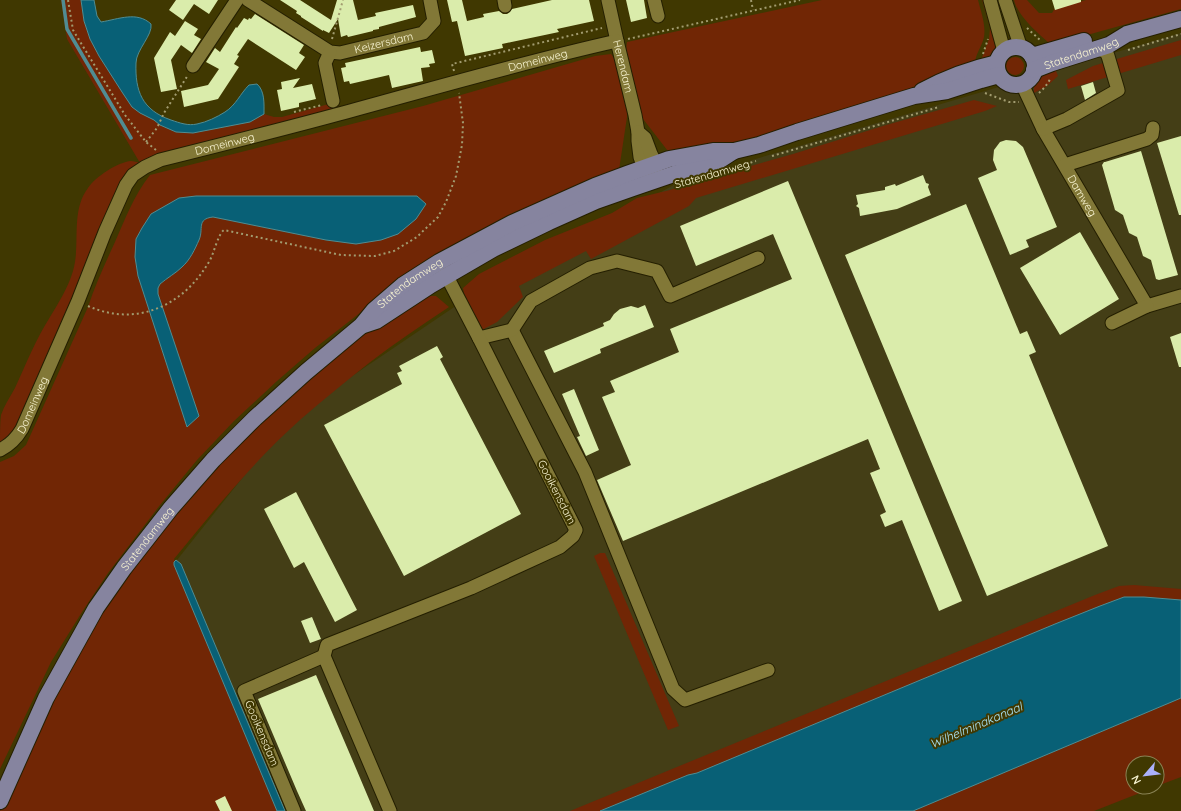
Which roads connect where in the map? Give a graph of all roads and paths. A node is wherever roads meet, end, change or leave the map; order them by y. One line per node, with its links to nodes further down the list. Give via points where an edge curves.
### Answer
1 (68, 0): 25 (path, via 73,30 125,115 146,142)
2 (236, 0): 25 (street)
3 (248, 0): 22 (street)
4 (343, 0): 22 (path)
5 (430, 0): 22 (street, Keizersdam, via 434,21 423,33 340,53)
6 (608, 0): 15 (street, Herendam)
7 (654, 0): 13 (street)
8 (751, 0): 12 (path)
9 (800, 0): 12 (path)
10 (990, 0): 24 (street)
11 (1005, 0): 23 (street)
12 (753, 10): 19 (path)
13 (658, 16)
14 (1181, 19): 17 (main road, Statendamweg)
15 (613, 25): 19 (street, Herendam); 26 (path, via 452,64)
16 (1025, 26): 21 (path)
17 (1127, 34): 20 (main road, Statendamweg, via 1109,45); 21 (main road, Statendamweg, via 1106,35)
18 (988, 38): 27 (path, via 978,63)
19 (617, 41): 26 (street, Domeinweg); 37 (street, Herendam, via 638,132 645,138 651,154)
20 (1097, 48): 23 (main road, Statendamweg, via 1052,63); 32 (street, via 1106,52 1118,90)
21 (1049, 51): 23 (main road, Statendamweg)
22 (330, 52): 29 (street, via 325,63)
23 (1029, 58): 24 (main road, via 1015,47 1009,48); 28 (main road, via 1031,77)
24 (1000, 63): 27 (main road, Statendamweg); 28 (main road, via 1007,83)
25 (194, 66)
26 (456, 81): 43 (street, Domeinweg, via 160,160 145,167 133,175 126,185); 43 (path, via 463,122 456,176 438,216 417,237 394,251 375,256 341,255 224,230 202,273 173,301 165,305 148,312 119,314 98,310)
27 (981, 84): 33 (main road, Statendamweg, via 914,96)
28 (1022, 84): 32 (street, Damweg)
29 (333, 102)
30 (940, 106): 34 (path)
31 (1153, 128): 36 (street, via 1152,135 1147,139)
32 (1044, 129): 36 (street, Damweg)
33 (734, 151): 37 (main road, Statendamweg, via 713,151 669,159); 39 (main road, Statendamweg, via 717,162)
34 (767, 157)
35 (760, 160): 38 (path, Statendamweg)
36 (1065, 165): 44 (street, Damweg)
37 (650, 166): 39 (street); 41 (main road, Statendamweg, via 595,186 512,223)
38 (729, 168)
39 (654, 180): 41 (main road, Statendamweg, via 596,201 493,249)
40 (758, 258): 46 (street, via 670,296 657,271 617,261 590,268 531,301)
41 (443, 269): 47 (street, Gooikensdam); 51 (main road, Statendamweg, via 376,321 361,326 306,372 254,418 170,508 96,608 46,698)
42 (1181, 296): 44 (street)
43 (78, 301): 48 (street, Domeinweg, via 22,429 17,438)
44 (1147, 306): 45 (street)
45 (1112, 323)
46 (512, 330): 47 (street); 50 (street, via 585,472 673,689 686,700)
47 (479, 338): 49 (street, Gooikensdam, via 576,530 560,547)
48 (0, 450)
49 (325, 650): 52 (street, Gooikensdam, via 244,691); 53 (street)
50 (768, 670)
51 (0, 801)
52 (294, 811)
53 (390, 811)

